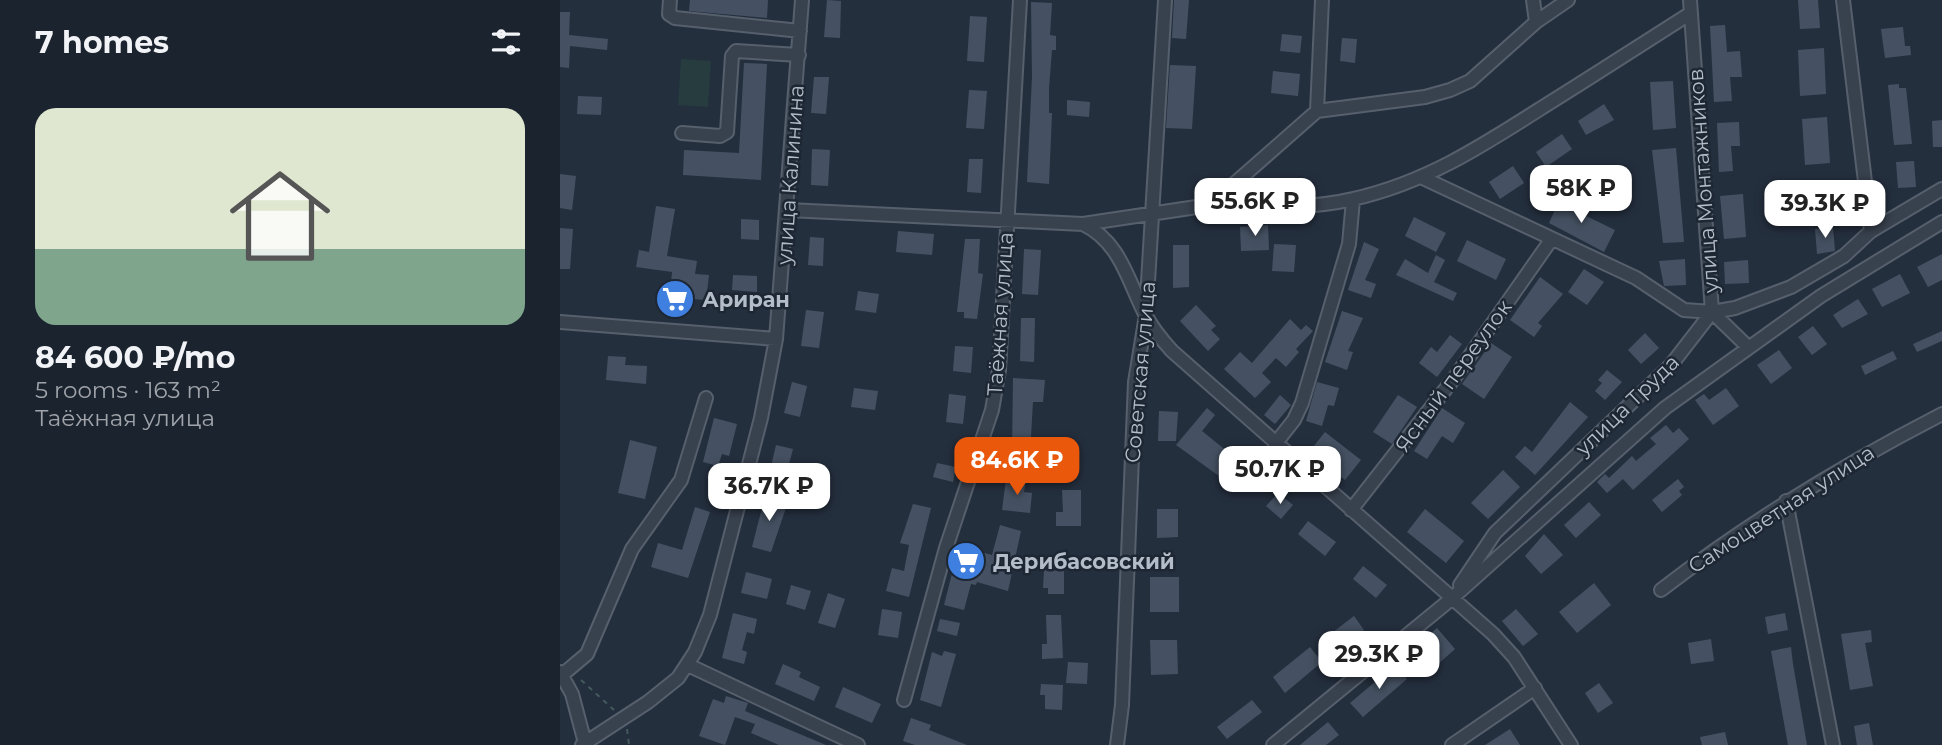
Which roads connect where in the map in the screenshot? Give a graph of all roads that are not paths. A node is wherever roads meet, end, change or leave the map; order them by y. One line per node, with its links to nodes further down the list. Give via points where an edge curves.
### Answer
1 (670, 0): 11 (street, via 670,14 680,20)
2 (802, 0): 11 (street, улица Калинина)
3 (1020, 0): 21 (street, Таёжная улица)
4 (1166, 0): 20 (street, Советская улица)
5 (1322, 0): 13 (street)
6 (1533, 0): 10 (street)
7 (1568, 0): 10 (street)
8 (1843, 0): 24 (street)
9 (1691, 7): 15 (street, via 1487,145); 26 (street, улица Монтажников)
10 (1535, 22): 13 (street, via 1486,69 1450,90)
11 (800, 31): 12 (street, улица Калинина)
12 (799, 55): 14 (street, via 736,51 732,55 727,132 720,136); 19 (street, улица Калинина)
13 (1317, 111): 18 (street)
14 (682, 133)
15 (1423, 178): 17 (street); 25 (street)
16 (1942, 189): 24 (street)
17 (1353, 200): 18 (street, via 1288,208); 33 (street, via 1349,244 1302,403)
18 (1210, 205): 20 (street)
19 (788, 210): 21 (street); 29 (street, улица Калинина)
20 (1154, 212): 23 (street); 27 (street, Советская улица)
21 (1006, 222): 23 (street); 41 (street, Таёжная улица, via 999,370 992,410)
22 (1942, 222): 30 (street, улица Труда)
23 (1083, 224): 27 (street, via 1112,246)
24 (1871, 231): 26 (street, via 1843,256 1791,287)
25 (1551, 240): 26 (street, via 1636,278 1684,310); 35 (street, Ясный переулок, via 1455,377)
26 (1712, 312): 30 (street, улица Монтажников); 37 (street, улица Труда, via 1671,365 1495,533)
27 (1146, 315): 33 (street, via 1189,368); 45 (street, Советская улица, via 1135,382)
28 (560, 322): 29 (street)
29 (776, 340): 38 (street, улица Калинина, via 724,562 702,637)
30 (1748, 347): 37 (street, улица Труда, via 1665,408)
31 (706, 398): 39 (street, via 681,480 632,549 587,653)
32 (1942, 414): 34 (street, Самоцветная улица)
33 (1275, 444): 35 (street)
34 (1786, 501): 36 (street, Самоцветная улица); 49 (street)
35 (1351, 510): 37 (street)
36 (1661, 590)
37 (1450, 600): 40 (street, via 1503,645); 46 (street, улица Труда)
38 (688, 665): 43 (street, улица Калинина, via 666,689); 44 (street)
39 (561, 674): 43 (street, via 572,694)
40 (1535, 688): 42 (street); 48 (street)
41 (904, 700)
42 (1473, 739): 47 (street)
43 (584, 744)
44 (858, 745)
45 (1117, 745)
46 (1273, 745)
47 (1452, 745)
48 (1571, 745)
49 (1833, 745)

